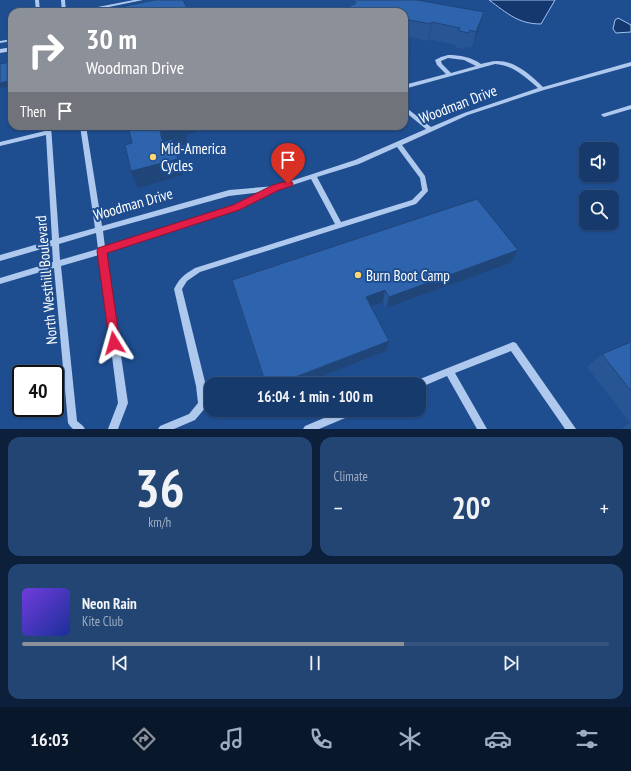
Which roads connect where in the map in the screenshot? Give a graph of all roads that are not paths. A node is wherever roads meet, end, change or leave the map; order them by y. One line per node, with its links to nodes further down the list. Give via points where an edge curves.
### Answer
1 (141, 0): 2 (street)
2 (98, 8)
3 (480, 66): 5 (street); 5 (street, via 472,60 442,57 438,60 439,64); 7 (street, via 505,62 518,68)
4 (630, 66): 7 (street, Woodman Drive)
5 (450, 75): 6 (street)
6 (408, 87)
7 (542, 89): 11 (street, Woodman Drive, via 466,114)
8 (631, 107): 10 (street)
9 (408, 111): 11 (street)
10 (604, 115)
11 (430, 129): 16 (street, Woodman Drive)
12 (45, 130): 15 (street)
13 (48, 130): 21 (street, North Westhill Boulevard)
14 (83, 130): 20 (street)
15 (0, 144)
16 (398, 144): 17 (street, Woodman Drive); 19 (street, via 423,178 424,191 414,202)
17 (313, 177): 18 (street, Woodman Drive); 19 (street)
18 (276, 188): 20 (street, Woodman Drive, via 229,193); 22 (street, Woodman Drive, via 236,208)
19 (339, 225): 31 (street, via 198,270 184,279 178,289 203,404 192,417)
20 (98, 229): 21 (street, Woodman Drive); 22 (street)
21 (56, 241): 23 (street, Woodman Drive); 24 (street, North Westhill Boulevard)
22 (101, 251): 24 (street, Woodman Drive); 30 (street, via 123,403)
23 (0, 258)
24 (57, 264): 25 (street, Woodman Drive); 29 (street, North Westhill Boulevard, via 73,423)
25 (0, 281)
26 (449, 371): 27 (street); 33 (street); 34 (street, via 514,346)
27 (426, 381)
28 (337, 417): 32 (street)
29 (80, 429)
30 (113, 429)
31 (163, 429)
32 (308, 429)
33 (482, 429)
34 (571, 429)

